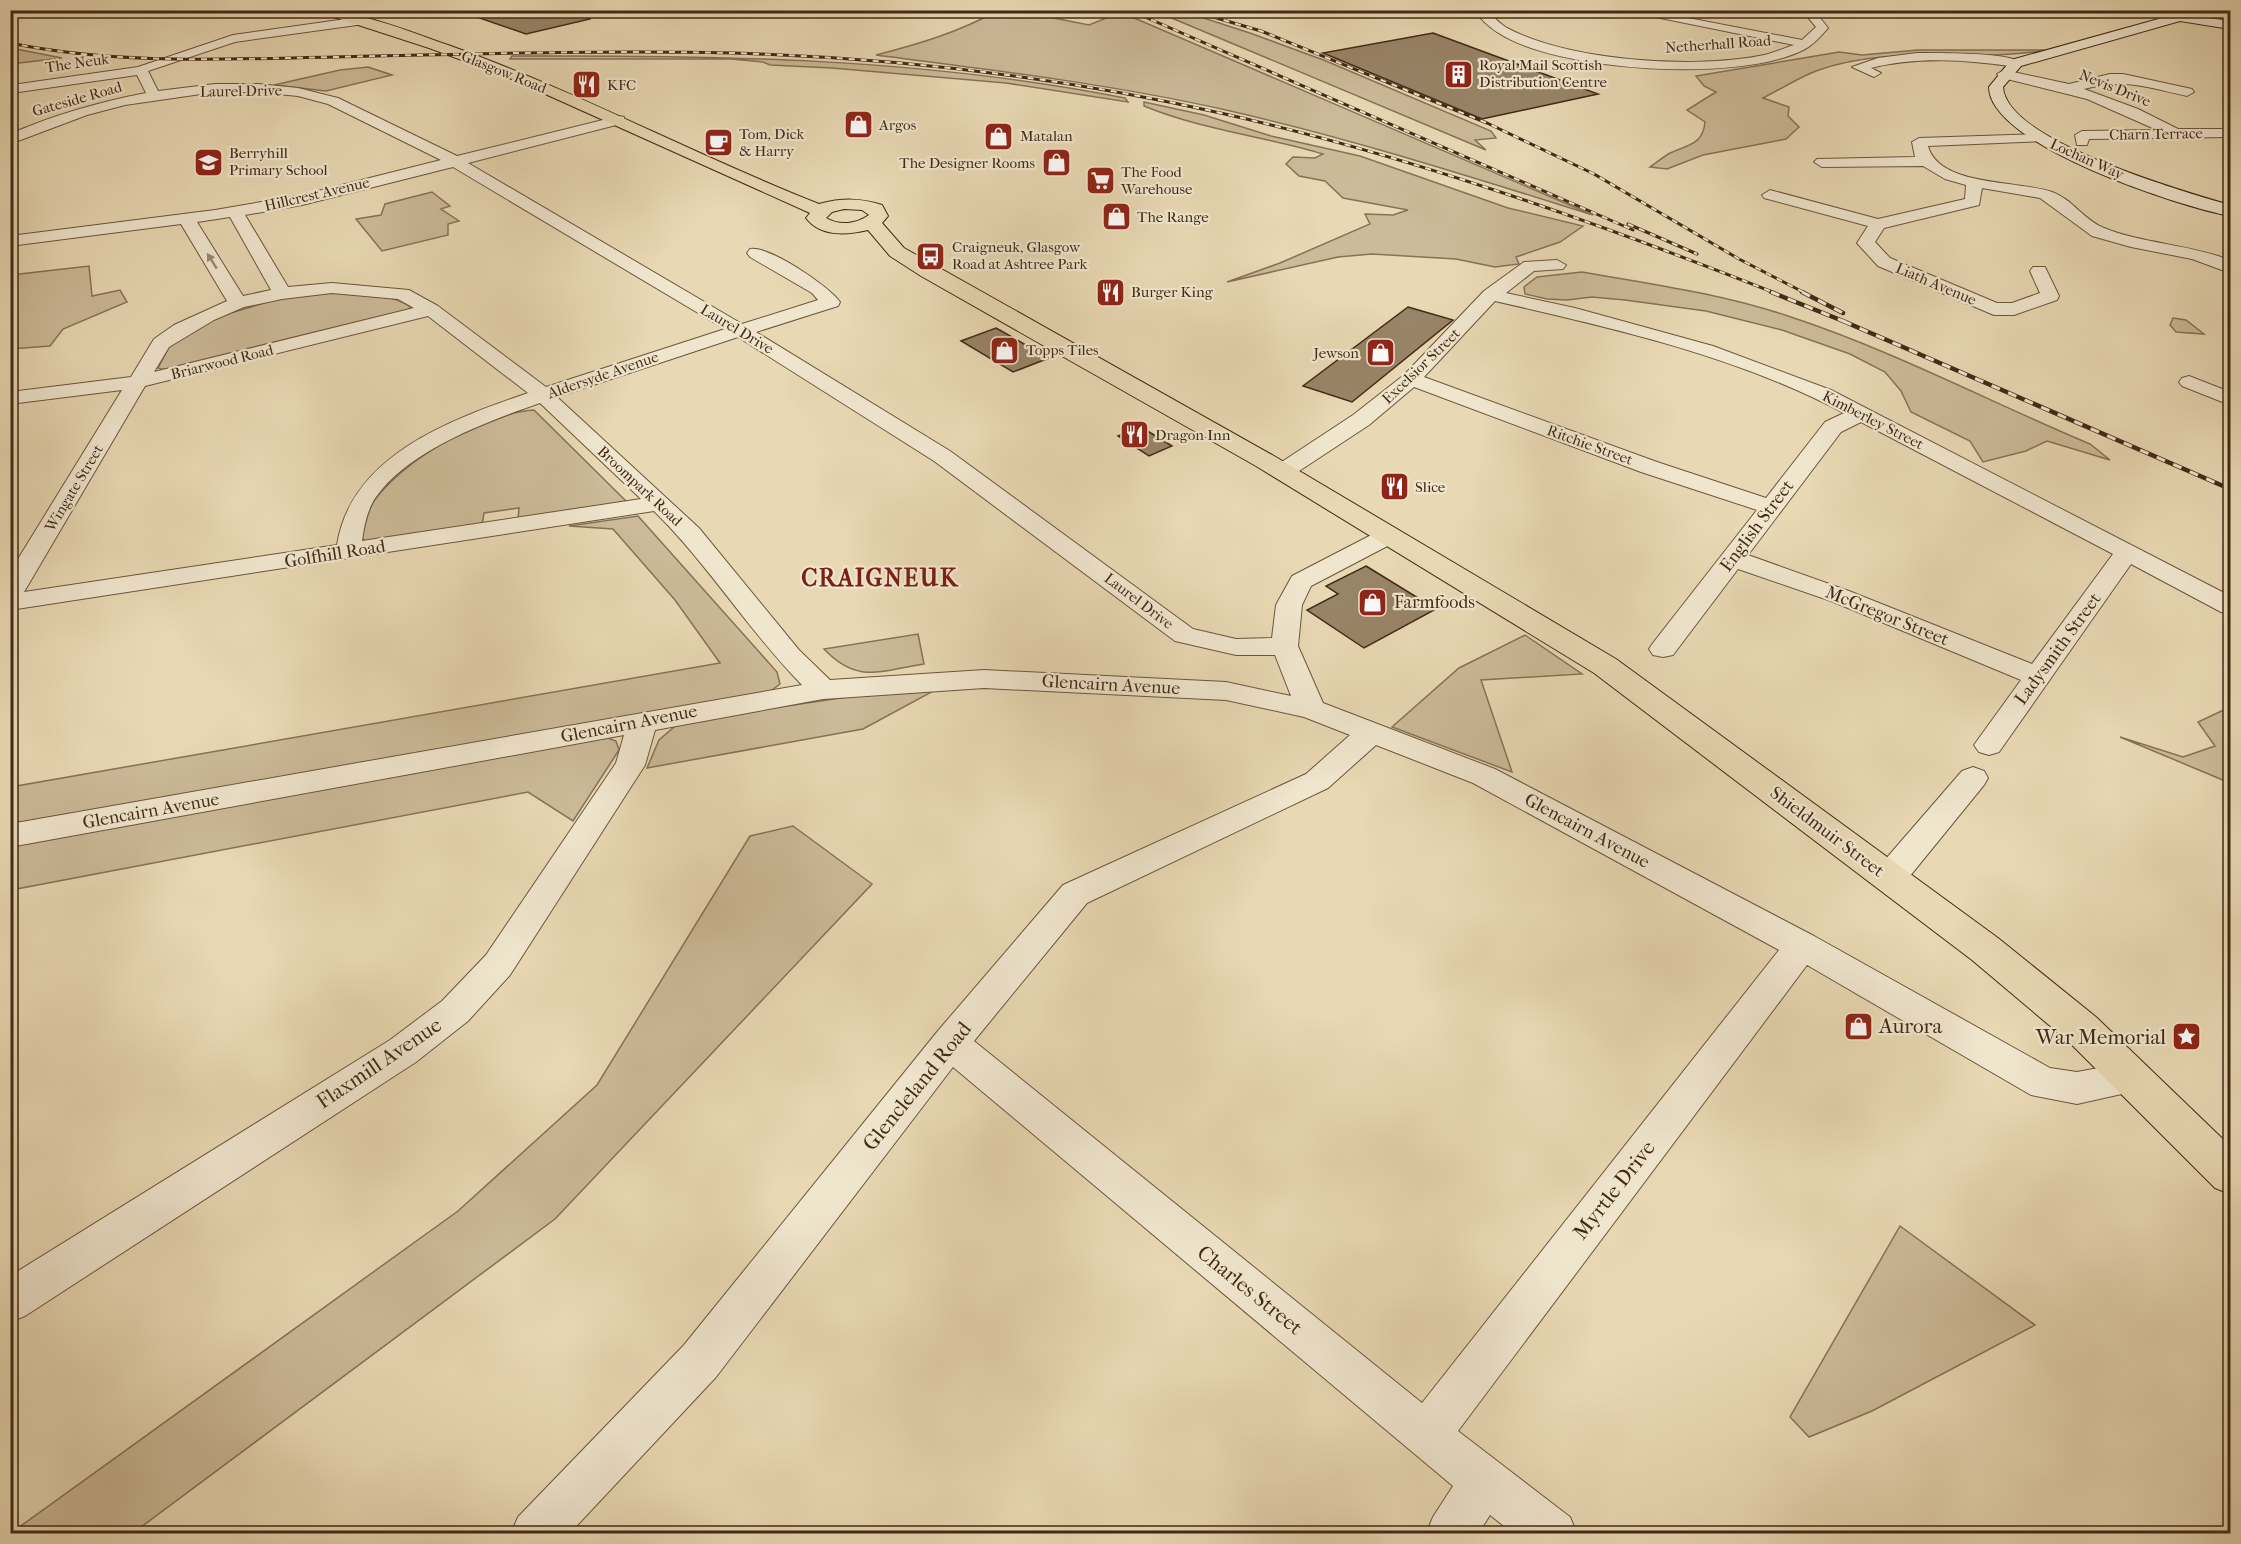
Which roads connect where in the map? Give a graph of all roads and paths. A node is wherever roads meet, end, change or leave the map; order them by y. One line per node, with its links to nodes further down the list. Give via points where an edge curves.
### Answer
1 (318, 10): 7 (main road, Glasgow Road)
2 (1479, 10): 9 (street, Netherhall Road, via 1484,20 1499,31 1526,42 1613,61 1696,65 1766,59)
3 (1626, 10): 9 (street)
4 (1807, 10): 9 (street, via 1822,28)
5 (2140, 10): 6 (street)
6 (2178, 17): 8 (street); 10 (street)
7 (360, 21): 11 (street, The Neuk, via 233,39); 17 (main road, Glasgow Road, via 443,47)
8 (2230, 27)
9 (1809, 45)
10 (2010, 69): 12 (street, via 1966,56 1913,57 1858,67); 14 (street, Nevis Drive); 21 (street, Lochan Way, via 1996,87 1997,100 2016,121)
11 (141, 70): 13 (street, The Neuk); 16 (street)
12 (1874, 73)
13 (19, 88)
14 (2071, 88): 15 (street, via 2123,78); 18 (street, Nevis Drive)
15 (2187, 92)
16 (154, 96): 22 (street, Gateside Road, via 54,120); 24 (street, Laurel Drive, via 264,88 316,94)
17 (619, 120): 24 (street, Hillcrest Avenue); 30 (main road, Glasgow Road, via 781,196)
18 (2175, 133): 19 (street, Charn Terrace); 20 (street, Charn Terrace)
19 (2226, 135)
20 (2078, 137)
21 (2040, 138): 23 (street, via 1919,142); 31 (street, Lochan Way, via 2094,165)
22 (10, 140)
23 (1925, 161): 26 (street); 28 (street, via 1932,168)
24 (456, 162): 32 (street, Hillcrest Avenue, via 302,200); 45 (street, Laurel Drive)
25 (1822, 162): 26 (street)
26 (1857, 163): 27 (street)
27 (1878, 176)
28 (1974, 183): 35 (street, via 1973,202); 39 (street, via 2045,195 2100,233 2179,249)
29 (1770, 195): 35 (street, via 1800,209)
30 (827, 208): 34 (main road, via 815,218 822,225 838,228); 34 (main road, via 854,204 876,209 879,216)
31 (2230, 210)
32 (235, 212): 33 (street, Hillcrest Avenue); 41 (street)
33 (186, 218): 36 (street, Hillcrest Avenue); 43 (street, one-way to 33)
34 (864, 224): 53 (main road, Shieldmuir Street, via 928,272)
35 (1878, 224): 40 (street, Liath Avenue, via 1866,243 1884,262 1994,309 2013,309 2050,296)
36 (10, 241)
37 (756, 253): 45 (street, Aldersyde Avenue, via 818,289 831,302)
38 (1557, 265): 42 (street, Excelsior Street, via 1530,266)
39 (2230, 268)
40 (2039, 271)
41 (282, 293): 43 (street, Wingate Street); 44 (street, Broompark Road, via 373,289 402,294)
42 (1491, 295): 46 (street, Excelsior Street); 52 (street, Kimberley Street, via 1706,350 1782,377)
43 (238, 303): 47 (street, Wingate Street, via 181,329 161,343)
44 (430, 310): 47 (street, Briarwood Road); 49 (street, Broompark Road)
45 (737, 330): 49 (street, Aldersyde Avenue); 63 (street, Laurel Drive, via 942,456 1184,635 1236,647)
46 (1411, 379): 53 (street, Excelsior Street, via 1361,420); 55 (street, Ritchie Street)
47 (137, 382): 50 (street, Briarwood Road); 60 (street, Wingate Street)
48 (2189, 382): 51 (street)
49 (543, 395): 54 (street, Broompark Road); 57 (street, Aldersyde Avenue, via 477,421 400,463 375,484 352,518)
50 (10, 398)
51 (2230, 399)
52 (1861, 413): 55 (street, English Street, via 1833,427); 58 (street, Kimberley Street)
53 (1282, 472): 56 (main road, Shieldmuir Street)
54 (658, 504): 57 (street, Golfhill Road); 66 (street, Broompark Road, via 690,533 789,656)
55 (1770, 507): 59 (street, English Street)
56 (1388, 536): 63 (street, via 1301,581 1289,605); 73 (main road, Shieldmuir Street, via 1605,666)
57 (348, 552): 61 (street, Golfhill Road)
58 (2127, 552): 62 (street, Kimberley Street); 65 (street, Ladysmith Street)
59 (1734, 559): 64 (street, English Street); 65 (street, McGregor Street, via 1840,596)
60 (10, 594)
61 (10, 602)
62 (2230, 606)
63 (1285, 646): 67 (street)
64 (1663, 649)
65 (2038, 676): 70 (street, Ladysmith Street)
66 (823, 690): 67 (street, Glencairn Avenue, via 984,679 1226,691); 68 (street, Glencairn Avenue)
67 (1311, 709): 69 (street, Glencairn Avenue)
68 (643, 723): 72 (street, Glencairn Avenue); 78 (street, Flaxmill Avenue, via 630,765 498,965 455,1011 403,1051)
69 (1371, 733): 74 (street, Glencairn Avenue, via 1484,776); 75 (street, Glencleland Road, via 1317,781 1075,894)
70 (1989, 745)
71 (1973, 778): 73 (street)
72 (10, 836)
73 (1889, 878): 76 (main road, Shieldmuir Street, via 2073,1021)
74 (1802, 946): 76 (street, Glencairn Avenue, via 2044,1083 2077,1088); 79 (street, Myrtle Drive)
75 (950, 1043): 79 (street, Charles Street); 81 (street, Glencleland Road, via 700,1361)
76 (2131, 1078): 77 (main road, Shieldmuir Street)
77 (2230, 1174)
78 (10, 1301)
79 (1425, 1435): 80 (street, Charles Street)
80 (1484, 1480): 82 (street); 83 (street, Charles Street)
81 (536, 1533)
82 (1450, 1533)
83 (1553, 1533)

